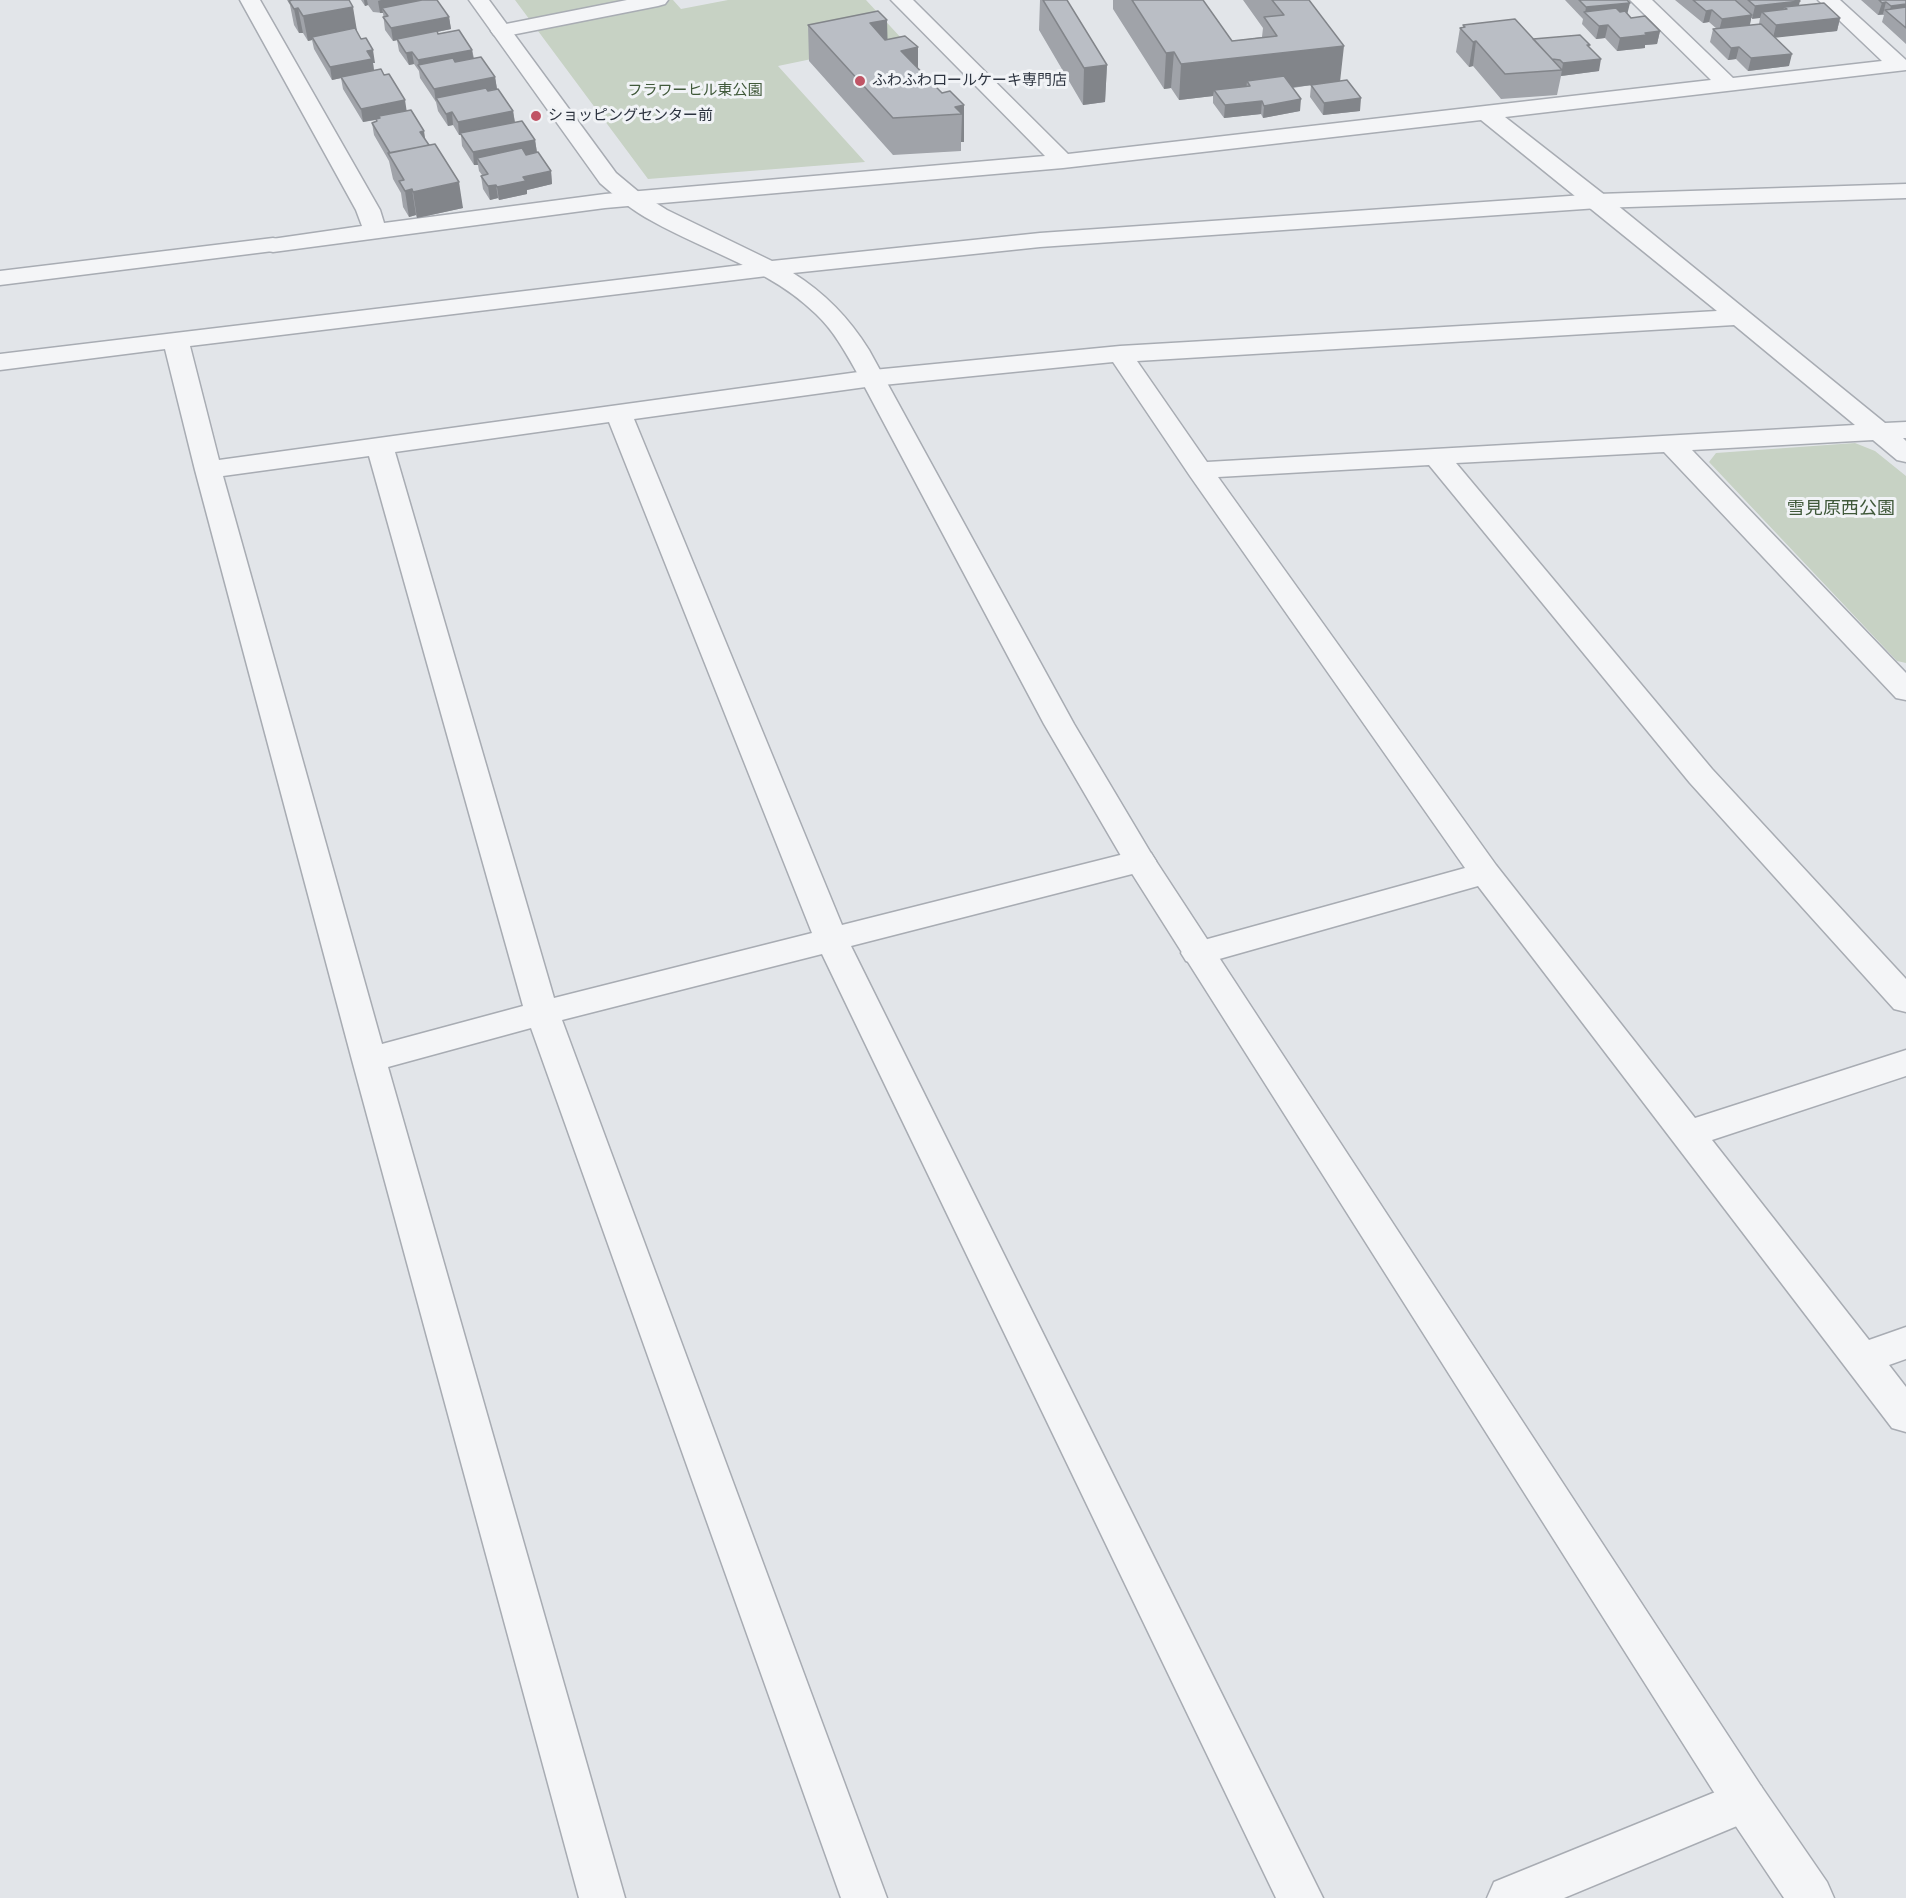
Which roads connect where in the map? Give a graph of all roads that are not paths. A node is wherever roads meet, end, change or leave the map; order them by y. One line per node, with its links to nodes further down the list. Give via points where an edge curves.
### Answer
1 (250, 0): 15 (street, via 368,210)
2 (479, 0): 7 (street)
3 (658, 0): 7 (street)
4 (902, 0): 11 (street)
5 (1640, 0): 9 (street)
6 (1828, 0): 8 (street)
7 (501, 31): 13 (street, via 608,178)
8 (1903, 64): 9 (street)
9 (1727, 84): 10 (street)
10 (1484, 111): 11 (street); 14 (street)
11 (1063, 161): 13 (street)
12 (1906, 190): 14 (street)
13 (634, 200): 15 (street); 16 (street)
14 (1598, 201): 16 (street, via 1040,240); 18 (street)
15 (376, 233): 17 (street)
16 (767, 269): 19 (street); 22 (street, via 822,306 845,330)
17 (0, 278)
18 (1739, 317): 20 (street); 24 (street)
19 (176, 342): 21 (street); 30 (street)
20 (1120, 354): 22 (street); 31 (street)
21 (0, 362)
22 (873, 378): 23 (street); 33 (street, via 1059,724)
23 (618, 412): 27 (street); 35 (street)
24 (1878, 430): 25 (street); 26 (street); 28 (street)
25 (1906, 430)
26 (1671, 443): 29 (street); 32 (street)
27 (380, 446): 30 (street); 38 (street)
28 (1906, 454)
29 (1437, 458): 31 (street); 37 (street, via 1701,776)
30 (208, 470): 39 (street)
31 (1199, 470): 34 (street)
32 (1903, 685)
33 (1140, 861): 35 (street); 36 (street)
34 (1485, 873): 36 (street); 41 (street)
35 (832, 941): 38 (street); 48 (street)
36 (1198, 953): 45 (street)
37 (1906, 1000)
38 (542, 1013): 39 (street); 47 (street)
39 (369, 1060): 46 (street)
40 (1906, 1064): 41 (street)
41 (1687, 1134): 43 (street)
42 (1906, 1343): 43 (street)
43 (1861, 1359): 44 (street)
44 (1906, 1416)
45 (1745, 1802): 49 (street); 50 (street)
46 (602, 1898)
47 (864, 1898)
48 (1300, 1898)
49 (1510, 1898)
50 (1810, 1898)

